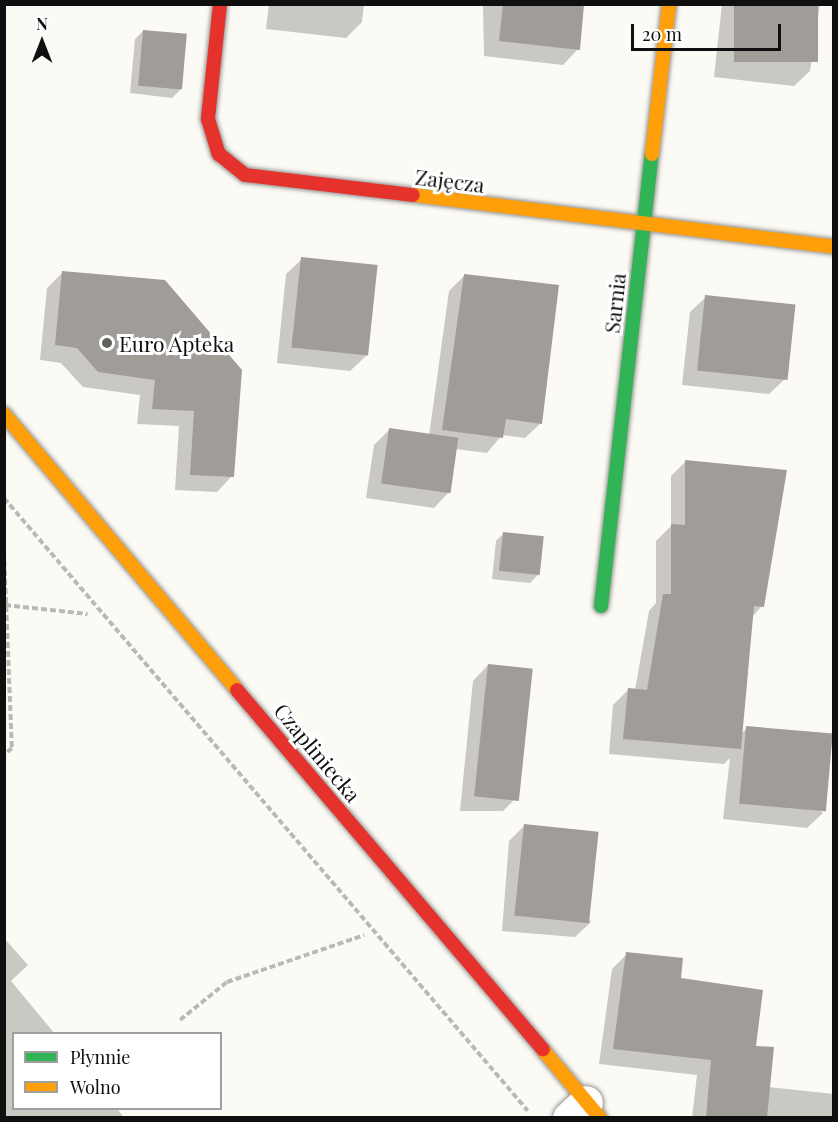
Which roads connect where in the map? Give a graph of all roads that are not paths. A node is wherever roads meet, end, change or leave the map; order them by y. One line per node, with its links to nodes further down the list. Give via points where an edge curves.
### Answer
1 (220, 4): 3 (street, Zajęcza, via 208,119 219,154 245,175)
2 (669, 4): 3 (street, Sarnia)
3 (644, 225): 4 (street, Zajęcza); 6 (street, Sarnia)
4 (834, 247)
5 (4, 414): 7 (street, Czapliniecka)
6 (601, 606)
7 (585, 1112)

